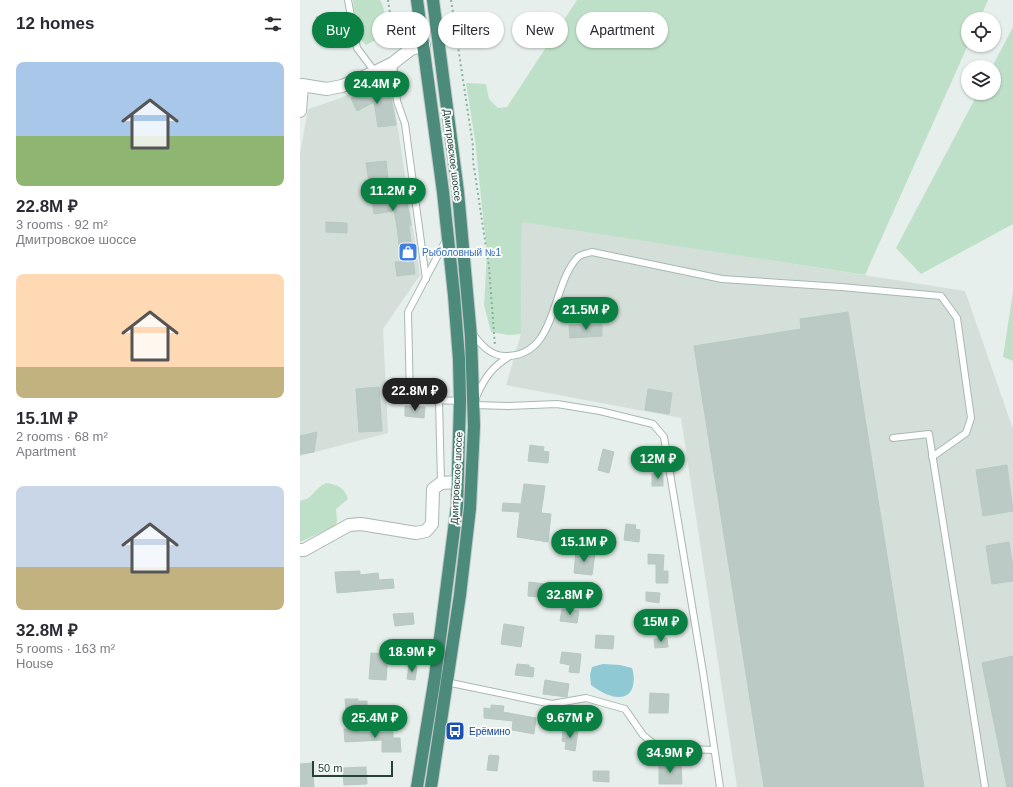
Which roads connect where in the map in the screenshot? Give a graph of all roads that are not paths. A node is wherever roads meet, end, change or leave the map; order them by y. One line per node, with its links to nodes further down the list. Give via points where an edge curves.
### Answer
1 (348, 0): 8 (lane, via 357,48)
2 (417, 0): 4 (highway, Дмитровское шоссе)
3 (433, 0): 13 (highway, Дмитровское шоссе, via 458,192)
4 (419, 12)
5 (414, 48): 7 (street)
6 (424, 48): 11 (highway, Дмитровское шоссе)
7 (395, 61): 8 (street); 12 (lane, via 397,101 405,124)
8 (375, 72): 9 (street, via 342,86 327,89)
9 (301, 85): 10 (street)
10 (300, 111)
11 (448, 237): 12 (lane); 16 (highway, Дмитровское шоссе, via 459,359)
12 (426, 279): 15 (lane, via 408,312 410,398)
13 (470, 329): 14 (lane, via 479,342 496,355); 17 (highway, Дмитровское шоссе)
14 (510, 356): 17 (lane, via 497,364 488,374); 19 (lane, via 522,353 539,342 567,274 579,256 592,252 722,279 941,296 957,318 971,418 966,433)
15 (439, 400): 16 (lane); 20 (lane)
16 (460, 401): 21 (highway, Дмитровское шоссе)
17 (474, 403): 23 (highway, Дмитровское шоссе, via 470,508); 24 (lane, via 508,406 557,404 600,411 653,424 664,437)
18 (893, 438): 19 (lane, via 928,434)
19 (932, 457): 28 (lane)
20 (441, 482): 21 (street); 22 (street, via 433,489 432,524 426,531 416,533 361,524 349,525)
21 (458, 482): 25 (highway, Дмитровское шоссе, via 447,591)
22 (300, 550)
23 (446, 682): 24 (lane, via 552,704 586,698 625,709 643,735 659,748); 26 (highway, Дмитровское шоссе)
24 (714, 750): 27 (lane)
25 (417, 787)
26 (430, 787)
27 (720, 787)
28 (985, 787)

